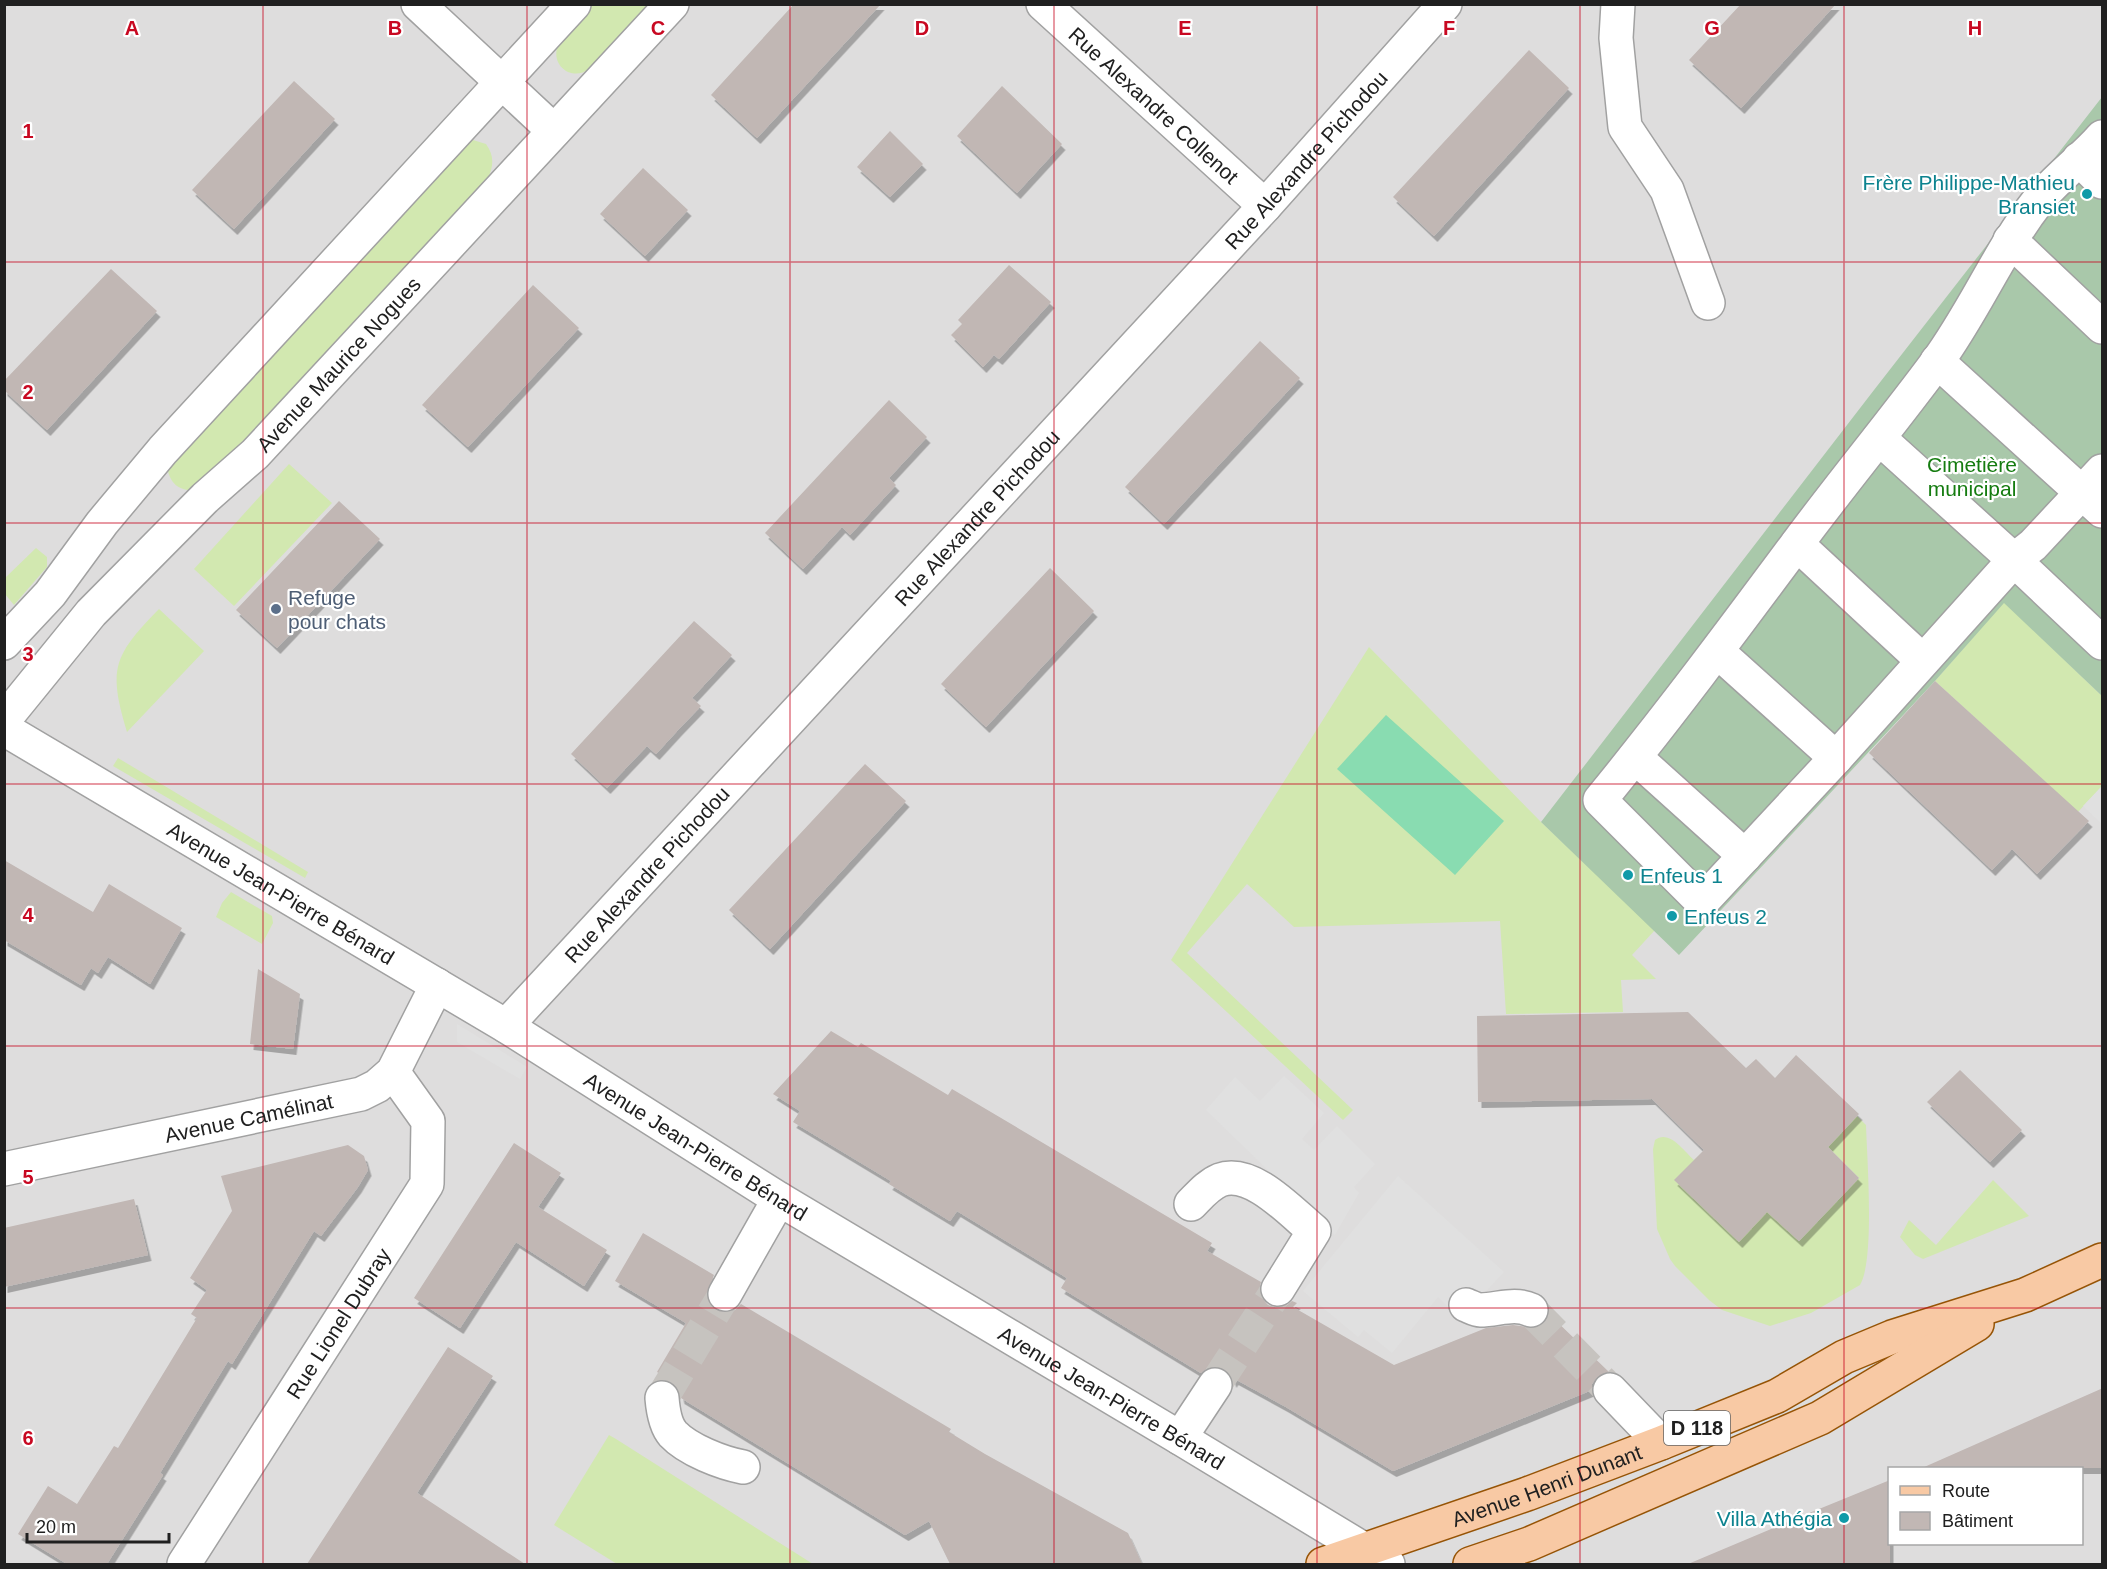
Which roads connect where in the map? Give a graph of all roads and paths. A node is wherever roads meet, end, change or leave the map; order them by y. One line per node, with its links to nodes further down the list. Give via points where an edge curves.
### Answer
1 (418, 4): 7 (street)
2 (574, 4): 7 (street)
3 (672, 4): 8 (street, Avenue Maurice Nogues)
4 (1043, 4): 11 (street, Rue Alexandre Collenot)
5 (1445, 4): 11 (street, Rue Alexandre Pichodou)
6 (1618, 4): 13 (street, via 1616,38 1625,127 1666,190)
7 (504, 82): 8 (street); 20 (street, via 163,450 50,594)
8 (554, 131): 24 (street, Avenue Maurice Nogues, via 255,454 205,498 90,613)
9 (2091, 148): 10 (street); 12 (street, via 2056,179)
10 (2103, 182)
11 (1265, 206): 30 (street, Rue Alexandre Pichodou)
12 (2010, 240): 14 (street); 15 (street, via 1971,311)
13 (1708, 303)
14 (2103, 327)
15 (1937, 361): 16 (street); 17 (street)
16 (1879, 438): 18 (street); 19 (street)
17 (2096, 492): 19 (street)
18 (1797, 544): 22 (street); 23 (street)
19 (2014, 560): 21 (street); 23 (street)
20 (4, 643)
21 (2103, 643)
22 (1718, 652): 26 (street); 27 (street)
23 (1922, 660): 27 (street)
24 (4, 720)
25 (4, 729): 29 (street, Avenue Jean-Pierre Bénard)
26 (1635, 757): 28 (street); 28 (street, via 1600,800 1702,902)
27 (1836, 758): 28 (street)
28 (1745, 856)
29 (437, 985): 30 (street, Avenue Jean-Pierre Bénard); 31 (street, Avenue Camélinat)
30 (506, 1026): 33 (street, Avenue Jean-Pierre Bénard)
31 (393, 1072): 32 (street, Avenue Camélinat, via 361,1094); 48 (street, Rue Lionel Dubray, via 428,1121 427,1184)
32 (4, 1169)
33 (779, 1199): 37 (street); 44 (street, Avenue Jean-Pierre Bénard)
34 (1191, 1204): 36 (street, via 1205,1188 1236,1178 1270,1193 1314,1232)
35 (2103, 1260): 38 (main road, Avenue Henri Dunant / D 118)
36 (1278, 1289)
37 (725, 1294)
38 (2025, 1295): 45 (main road, Avenue Henri Dunant / D 118, via 1844,1356 1777,1396); 50 (main road, Avenue Henri Dunant / D 118, via 1820,1418 1530,1544)
39 (1466, 1305): 40 (street, via 1478,1310 1502,1306)
40 (1531, 1310)
41 (1215, 1385): 44 (street)
42 (1610, 1390): 45 (street)
43 (662, 1398): 46 (street, via 672,1434 720,1462)
44 (1180, 1438): 47 (street, Avenue Jean-Pierre Bénard)
45 (1661, 1443): 47 (main road, Avenue Henri Dunant / D 118)
46 (742, 1467)
47 (1376, 1557): 49 (main road, D 118)
48 (184, 1564)
49 (1323, 1564)
50 (1470, 1564)

